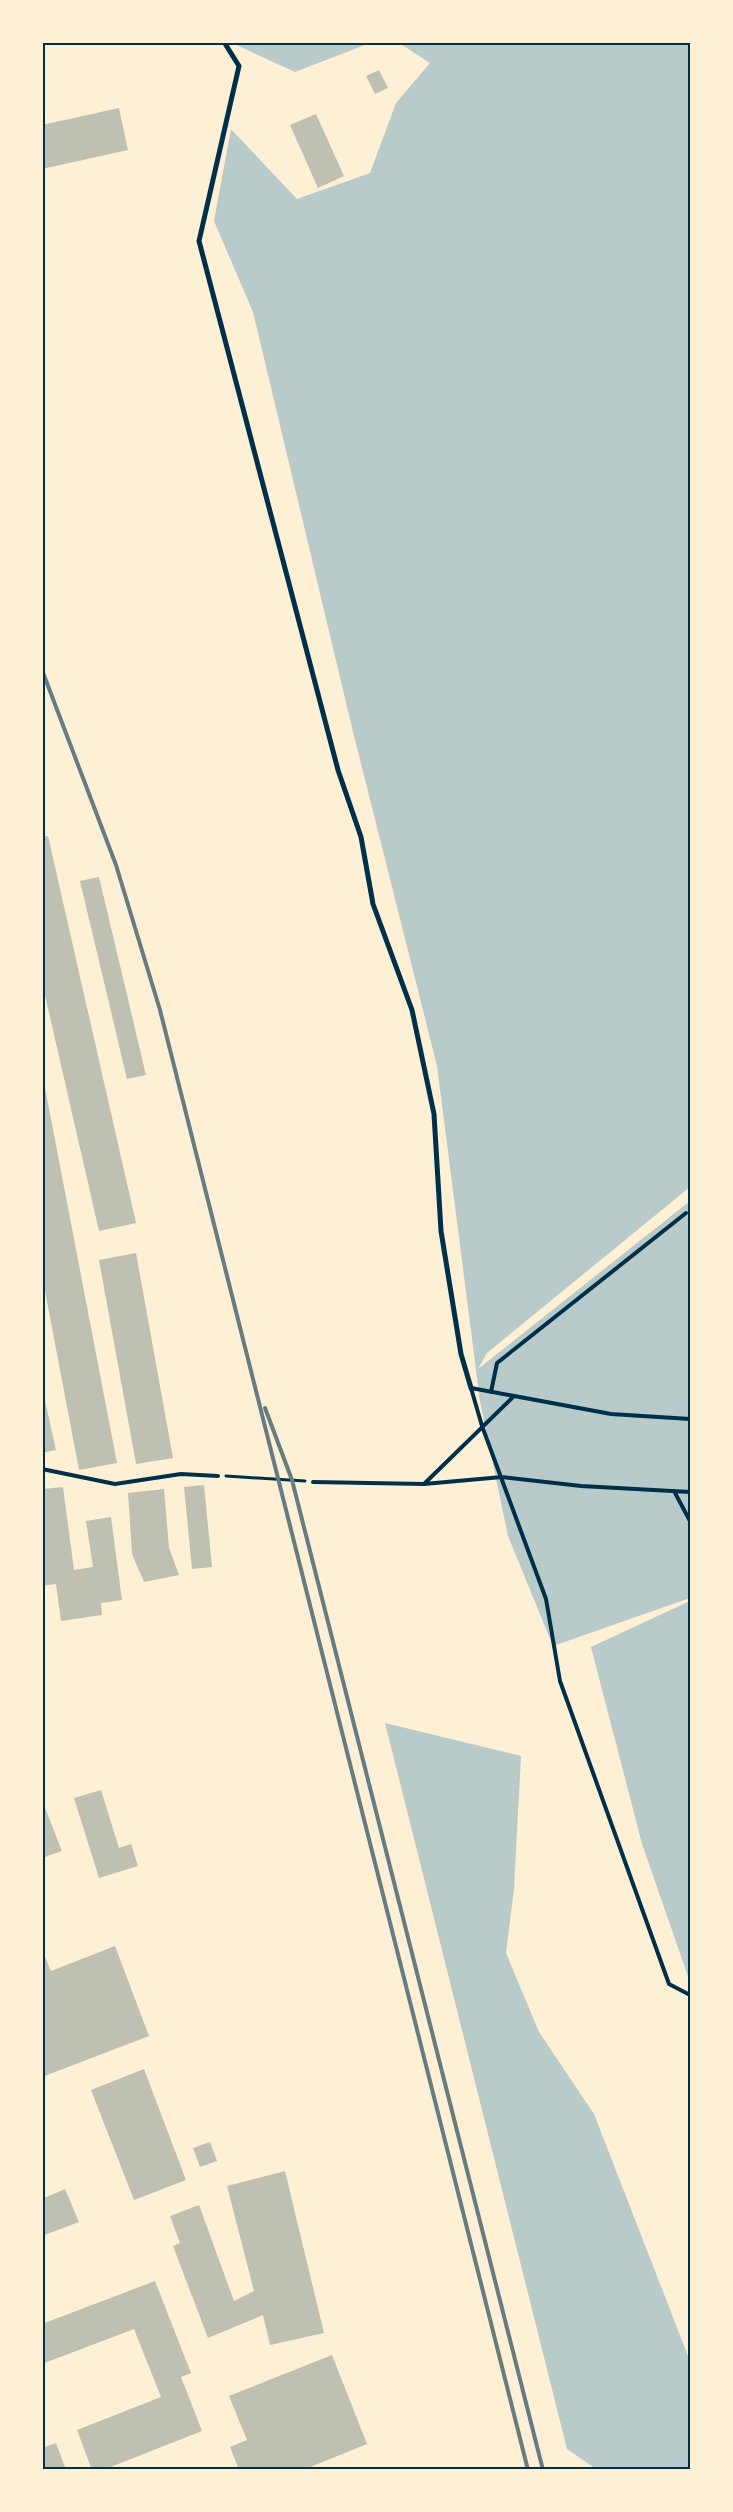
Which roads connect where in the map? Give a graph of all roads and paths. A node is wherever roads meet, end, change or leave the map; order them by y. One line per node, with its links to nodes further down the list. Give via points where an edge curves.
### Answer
1 (224, 42): 3 (street, via 239,66 199,241 338,770 361,837 373,904 412,1010 434,1114 441,1231 461,1354)
2 (686, 1213): 4 (lane, via 497,1363)
3 (471, 1388): 4 (lane); 7 (lane)
4 (490, 1392): 5 (lane)
5 (513, 1397): 6 (lane, via 610,1414); 7 (lane)
6 (690, 1419)
7 (482, 1426): 10 (lane); 12 (lane)
8 (42, 1469): 9 (lane, via 115,1484 181,1474)
9 (218, 1476): 11 (path)
10 (502, 1477): 12 (lane); 13 (lane, via 581,1486); 16 (lane, via 546,1599 560,1681 662,1965 669,1984)
11 (313, 1482): 12 (lane)
12 (424, 1484)
13 (674, 1491): 14 (lane); 15 (lane)
14 (690, 1492)
15 (690, 1521)
16 (690, 1996)

